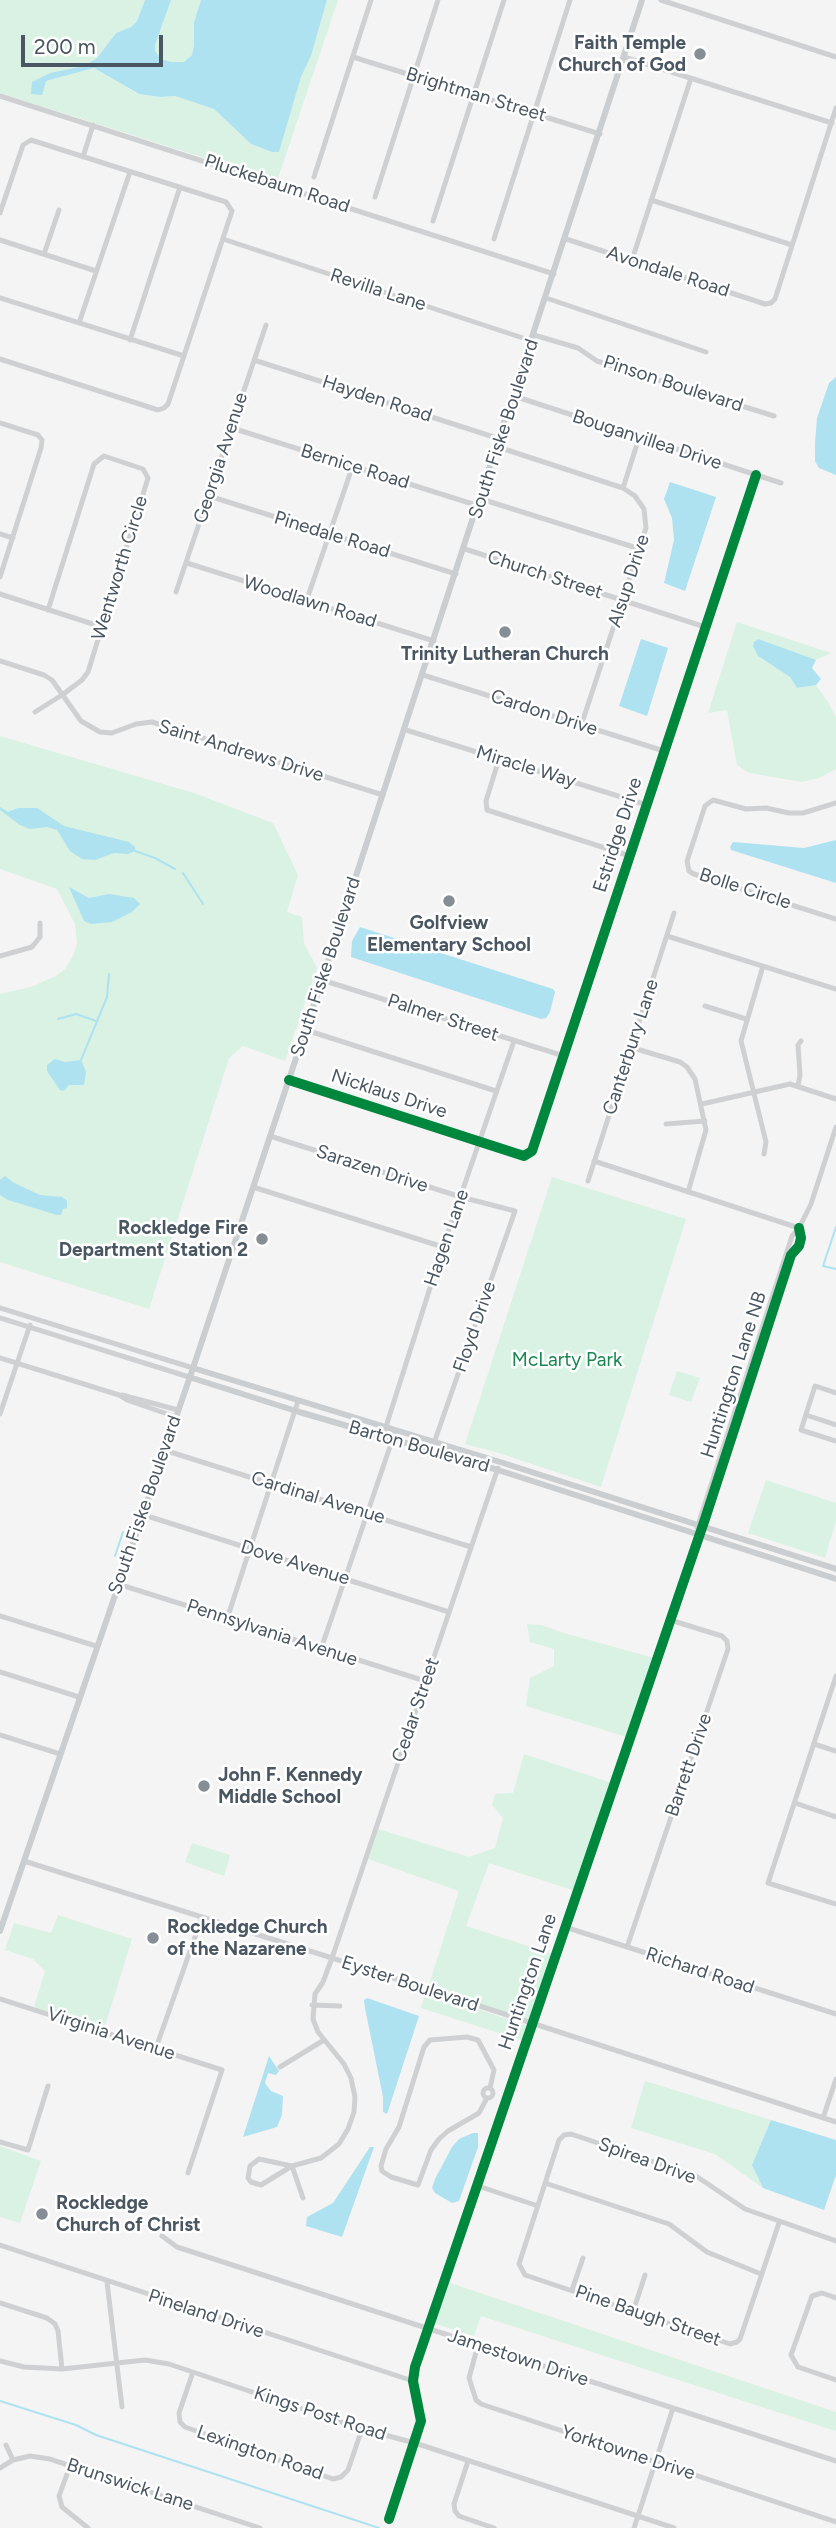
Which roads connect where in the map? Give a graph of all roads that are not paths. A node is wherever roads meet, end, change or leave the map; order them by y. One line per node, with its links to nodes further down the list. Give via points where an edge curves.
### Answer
1 (371, 0): 7 (street)
2 (438, 0): 10 (street)
3 (505, 0): 12 (street)
4 (570, 0): 15 (street)
5 (642, 0): 8 (main road, South Fiske Boulevard)
6 (662, 0): 9 (street)
7 (353, 57): 10 (street, Brightman Street); 21 (street)
8 (624, 57): 11 (street); 18 (main road, South Fiske Boulevard)
9 (836, 57)
10 (414, 76): 12 (street, Brightman Street); 23 (street)
11 (691, 78): 16 (street); 24 (street)
12 (474, 95): 15 (street, Brightman Street); 27 (street)
13 (0, 96): 17 (street, Pluckebaum Road)
14 (836, 108): 16 (street)
15 (534, 113): 18 (street, Brightman Street); 29 (street)
16 (832, 123): 32 (street)
17 (93, 125): 19 (street); 36 (street, Pluckebaum Road)
18 (600, 134): 30 (main road, South Fiske Boulevard)
19 (83, 156): 20 (street); 26 (street, via 27,141)
20 (130, 172): 22 (street); 35 (street)
21 (314, 177)
22 (180, 187): 28 (street, via 230,206); 42 (street)
23 (375, 197)
24 (651, 201): 32 (street); 34 (street)
25 (59, 209): 33 (street)
26 (0, 214)
27 (433, 221)
28 (223, 239): 41 (street, Revilla Lane); 44 (street)
29 (494, 239)
30 (566, 239): 34 (street, Avondale Road); 36 (main road, South Fiske Boulevard)
31 (0, 240): 33 (street)
32 (792, 245): 34 (street, Avondale Road, via 775,299 765,304)
33 (44, 254): 35 (street)
34 (632, 260)
35 (96, 271): 39 (street)
36 (554, 274): 38 (main road, South Fiske Boulevard)
37 (0, 298): 39 (street)
38 (546, 298): 41 (main road, South Fiske Boulevard); 43 (street)
39 (79, 323): 42 (street)
40 (266, 325): 46 (street, Georgia Avenue)
41 (533, 338): 47 (main road, South Fiske Boulevard); 48 (street, Pinson Boulevard, via 578,348 597,361)
42 (130, 340): 44 (street)
43 (706, 352)
44 (184, 356): 45 (street, via 168,404 158,410)
45 (0, 359)
46 (254, 360): 50 (street, Georgia Avenue); 52 (street, Hayden Road)
47 (514, 396): 51 (street, Bouganvillea Drive); 52 (main road, South Fiske Boulevard)
48 (774, 416)
49 (0, 423): 62 (street, via 41,440)
50 (232, 428): 54 (street, Bernice Road); 58 (street, Georgia Avenue)
51 (639, 438): 55 (street, Bouganvillea Drive); 57 (street)
52 (500, 439): 53 (main road, South Fiske Boulevard)
53 (498, 447): 57 (street); 59 (main road, South Fiske Boulevard)
54 (352, 466): 59 (street, Bernice Road); 60 (street)
55 (756, 475): 56 (street, Bouganvillea Drive); 74 (street, Estridge Drive)
56 (781, 483)
57 (623, 488): 64 (street, Alsup Drive, via 644,509 646,528)
58 (209, 496): 60 (street, Pinedale Road); 65 (street, Georgia Avenue)
59 (480, 502): 63 (main road, South Fiske Boulevard); 64 (street, Bernice Road)
60 (330, 533): 66 (street, Pinedale Road); 71 (street)
61 (0, 534): 62 (street)
62 (13, 538): 67 (street)
63 (465, 549): 66 (main road, South Fiske Boulevard); 70 (street, Church Street)
64 (640, 549): 70 (street, Alsup Drive)
65 (187, 563): 68 (street, Georgia Avenue); 71 (street, Woodlawn Road)
66 (456, 574): 75 (main road, South Fiske Boulevard)
67 (0, 577)
68 (176, 592)
69 (0, 594): 72 (street)
70 (623, 600): 74 (street, Church Street); 80 (street, Alsup Drive)
71 (306, 602): 75 (street, Woodlawn Road)
72 (48, 610): 73 (street); 73 (street, Wentworth Circle, via 94,464 104,456 144,469 148,478)
73 (102, 627): 78 (street, Wentworth Circle, via 88,672)
74 (705, 627): 82 (street, Estridge Drive)
75 (434, 641): 77 (main road, South Fiske Boulevard)
76 (0, 661): 78 (street, Saint Andrews Drive, via 44,675)
77 (423, 675): 80 (street, Cardon Drive); 81 (main road, South Fiske Boulevard)
78 (62, 695): 79 (street, Wentworth Circle); 84 (street, Saint Andrews Drive, via 81,721 100,732 152,722)
79 (34, 712)
80 (581, 726): 82 (street, Cardon Drive)
81 (406, 730): 83 (street, Miracle Way); 84 (main road, South Fiske Boulevard)
82 (664, 751): 86 (street, Estridge Drive)
83 (499, 760): 86 (street, Miracle Way); 87 (street, via 487,810)
84 (383, 795): 94 (main road, South Fiske Boulevard)
85 (836, 803): 89 (street, Bolle Circle, via 789,813 713,800 705,806 687,861 694,874)
86 (647, 805): 87 (street, Estridge Drive)
87 (630, 856): 102 (street, Estridge Drive)
88 (674, 913): 91 (street, Canterbury Lane)
89 (836, 919)
90 (40, 923): 92 (street, via 40,937 32,947)
91 (667, 936): 93 (street); 101 (street, Canterbury Lane)
92 (0, 956)
93 (763, 966): 95 (street); 97 (street)
94 (322, 980): 98 (main road, South Fiske Boulevard); 99 (street, Palmer Street)
95 (836, 989)
96 (705, 1006): 97 (street)
97 (746, 1019): 106 (street, via 741,1041)
98 (306, 1030): 103 (main road, South Fiske Boulevard); 105 (street)
99 (514, 1041): 102 (street, Palmer Street); 105 (street, Hagen Lane)
100 (801, 1041): 104 (street)
101 (630, 1047): 108 (street, via 687,1067); 115 (street, Canterbury Lane)
102 (565, 1056): 113 (street, Estridge Drive, via 532,1151 524,1156)
103 (289, 1080): 112 (main road, South Fiske Boulevard); 113 (street, Nicklaus Drive)
104 (798, 1085): 106 (street); 107 (street)
105 (496, 1091): 113 (street, Hagen Lane)
106 (754, 1092): 108 (street); 114 (street, via 766,1142)
107 (836, 1099)
108 (702, 1104): 109 (street)
109 (705, 1121): 110 (street); 118 (street, via 706,1137)
110 (666, 1124)
111 (836, 1127): 121 (street)
112 (270, 1136): 117 (main road, South Fiske Boulevard); 119 (street, Sarazen Drive)
113 (479, 1142): 119 (street, Hagen Lane)
114 (764, 1154)
115 (594, 1161): 116 (street, Canterbury Lane); 118 (street)
116 (588, 1181)
117 (253, 1187): 122 (street); 131 (main road, South Fiske Boulevard)
118 (688, 1192): 121 (street)
119 (461, 1197): 120 (street, Sarazen Drive); 122 (street, Hagen Lane)
120 (514, 1211): 145 (street, Floyd Drive)
121 (799, 1228): 150 (street, via 792,1236); 150 (street, Huntington Lane NB, via 799,1246 791,1255)
122 (443, 1247): 142 (street, Hagen Lane)
123 (0, 1308): 125 (street, Barton Boulevard)
124 (0, 1318): 126 (street, Barton Boulevard)
125 (32, 1318): 126 (street); 127 (street, Barton Boulevard)
126 (29, 1327): 129 (street); 130 (street, Barton Boulevard)
127 (147, 1354): 130 (street); 131 (street, Barton Boulevard)
128 (0, 1358): 129 (street)
129 (17, 1363): 138 (street); 139 (street)
130 (144, 1363): 132 (street, Barton Boulevard)
131 (193, 1368): 132 (main road, South Fiske Boulevard); 133 (main road, Barton Boulevard)
132 (189, 1377): 135 (main road, Barton Boulevard); 139 (main road, South Fiske Boulevard)
133 (267, 1391): 135 (main road); 136 (main road, Barton Boulevard)
134 (836, 1393): 140 (street, via 815,1386)
135 (251, 1397): 137 (main road, Barton Boulevard)
136 (298, 1401): 137 (street); 142 (main road, Barton Boulevard)
137 (296, 1411): 142 (main road, Barton Boulevard); 149 (street)
138 (0, 1414)
139 (177, 1414): 146 (main road, South Fiske Boulevard)
140 (806, 1416): 141 (street); 144 (street, via 801,1430)
141 (836, 1425)
142 (384, 1432): 143 (main road, Barton Boulevard)
143 (394, 1435): 145 (main road, Barton Boulevard); 148 (main road, Barton Boulevard); 152 (street)
144 (836, 1441)
145 (435, 1443): 147 (main road, Barton Boulevard)
146 (164, 1450): 149 (street, Cardinal Avenue); 153 (main road, South Fiske Boulevard)
147 (500, 1462): 148 (street, Cedar Street); 151 (main road, Barton Boulevard)
148 (498, 1470): 151 (main road, Barton Boulevard); 155 (street, Cedar Street)
149 (272, 1485): 152 (street, Cardinal Avenue); 156 (street)
150 (711, 1491): 154 (street, Huntington Lane NB)
151 (634, 1509): 154 (main road, Barton Boulevard)
152 (367, 1513): 155 (street, Cardinal Avenue); 160 (street)
153 (141, 1514): 156 (street, Dove Avenue); 162 (main road, South Fiske Boulevard)
154 (699, 1529): 157 (main road, Barton Boulevard); 158 (main road, Barton Boulevard); 166 (street, Huntington Lane)
155 (471, 1547): 163 (street, Cedar Street)
156 (250, 1549): 160 (street, Dove Avenue); 165 (street)
157 (781, 1552): 158 (main road); 159 (main road, Barton Boulevard)
158 (778, 1561): 161 (main road, Barton Boulevard)
159 (836, 1569)
160 (344, 1579): 163 (street, Dove Avenue); 168 (street)
161 (836, 1579)
162 (118, 1584): 165 (street, Pennsylvania Avenue); 167 (main road, South Fiske Boulevard)
163 (449, 1612): 171 (street, Cedar Street)
164 (0, 1616): 167 (street)
165 (227, 1619): 168 (street, Pennsylvania Avenue)
166 (670, 1620): 182 (street, Huntington Lane); 184 (street, Barrett Drive, via 722,1636 728,1649)
167 (96, 1646): 172 (main road, South Fiske Boulevard)
168 (321, 1649): 171 (street, Pennsylvania Avenue)
169 (0, 1672): 172 (street)
170 (836, 1676): 174 (street)
171 (425, 1681): 185 (street, Cedar Street)
172 (79, 1697): 176 (main road, South Fiske Boulevard)
173 (0, 1735): 176 (street)
174 (814, 1744): 175 (street); 177 (street)
175 (836, 1751)
176 (60, 1754): 179 (main road, South Fiske Boulevard)
177 (794, 1803): 178 (street); 180 (street, via 768,1883)
178 (836, 1817)
179 (24, 1861): 181 (street, Eyster Boulevard); 183 (main road, South Fiske Boulevard)
180 (836, 1904)
181 (202, 1917): 185 (street, Eyster Boulevard); 192 (street)
182 (565, 1927): 184 (street, Richard Road); 190 (street, Huntington Lane)
183 (0, 1931)
184 (628, 1947): 189 (street, Richard Road)
185 (332, 1958): 187 (street, Cedar Street); 190 (street, Eyster Boulevard)
186 (0, 1999): 192 (street, Virginia Avenue)
187 (312, 2005): 188 (street); 191 (street, via 313,2019)
188 (340, 2006)
189 (836, 2014)
190 (532, 2024): 197 (street, Huntington Lane); 198 (street, Eyster Boulevard)
191 (324, 2040): 193 (street); 201 (street, via 351,2078 354,2112 339,2144 321,2158)
192 (156, 2048): 202 (street, Virginia Avenue, via 222,2070)
193 (280, 2067)
194 (836, 2079): 198 (street)
195 (48, 2086): 200 (street, via 28,2150)
196 (490, 2096): 196 (street, via 494,2070 478,2040 430,2040 399,2127 386,2149 382,2171 418,2185 439,2139 479,2113); 197 (street)
197 (507, 2100): 204 (street, Huntington Lane)
198 (823, 2118): 199 (street, Eyster Boulevard)
199 (836, 2122)
200 (0, 2142)
201 (292, 2166): 201 (street, via 261,2185 248,2178 250,2166 258,2159); 205 (street)
202 (188, 2173)
203 (545, 2183): 206 (street, Spirea Drive); 207 (street, Spirea Drive, via 559,2140 571,2134 696,2176 745,2209); 213 (street, via 668,2224 707,2252)
204 (478, 2186): 206 (street); 220 (street, Huntington Lane)
205 (303, 2198)
206 (538, 2206): 212 (street, Spirea Drive)
207 (779, 2223): 209 (street, Spirea Drive); 213 (street, Pine Baugh Street)
208 (162, 2236): 220 (street, Jamestown Drive, via 177,2247)
209 (836, 2241)
210 (0, 2245): 215 (street, Pineland Drive)
211 (583, 2258): 216 (street)
212 (520, 2270): 216 (street, Pine Baugh Street, via 525,2276)
213 (761, 2274): 219 (street, Pine Baugh Street, via 737,2343)
214 (645, 2275): 219 (street)
215 (107, 2282): 223 (street); 227 (street, Pineland Drive)
216 (572, 2290): 219 (street, Pine Baugh Street)
217 (836, 2298): 226 (street, via 822,2293 812,2296 792,2355 798,2367)
218 (0, 2303): 224 (street, via 55,2324)
219 (633, 2312)
220 (428, 2329): 221 (street, Jamestown Drive); 227 (street, Huntington Lane)
221 (478, 2345): 229 (street, Jamestown Drive); 236 (street, Yorktowne Drive, via 469,2378 481,2404)
222 (0, 2361): 224 (street, Kings Post Road)
223 (117, 2363): 224 (street, Kings Post Road); 225 (street, Kings Post Road, via 145,2360); 228 (street)
224 (62, 2369)
225 (193, 2372): 230 (street, Kings Post Road); 230 (street, Lexington Road, via 179,2413 185,2427 334,2479 348,2470)
226 (836, 2380)
227 (412, 2381): 231 (street, Huntington Lane, via 421,2421)
228 (122, 2407)
229 (673, 2408): 235 (street, Jamestown Drive); 236 (street)
230 (362, 2429): 231 (street, Kings Post Road)
231 (415, 2443): 234 (street, Kings Post Road); 240 (street, Huntington Lane)
232 (6, 2445): 233 (street)
233 (13, 2460): 237 (street, Brunswick Lane, via 30,2456); 238 (street, Brunswick Lane)
234 (468, 2461): 239 (street, Kings Post Road); 246 (street, via 455,2511)
235 (836, 2462)
236 (656, 2463): 239 (street); 242 (street, Yorktowne Drive)
237 (70, 2466): 241 (street, Brunswick Lane); 243 (street, via 59,2496 62,2507)
238 (0, 2468)
239 (638, 2516): 247 (street); 248 (street, Kings Post Road)
240 (389, 2519)
241 (236, 2520): 244 (street); 245 (street, Brunswick Lane)
242 (836, 2522)
243 (88, 2528)
244 (233, 2528)
245 (260, 2528)
246 (494, 2528)
247 (634, 2528)
248 (674, 2528)

